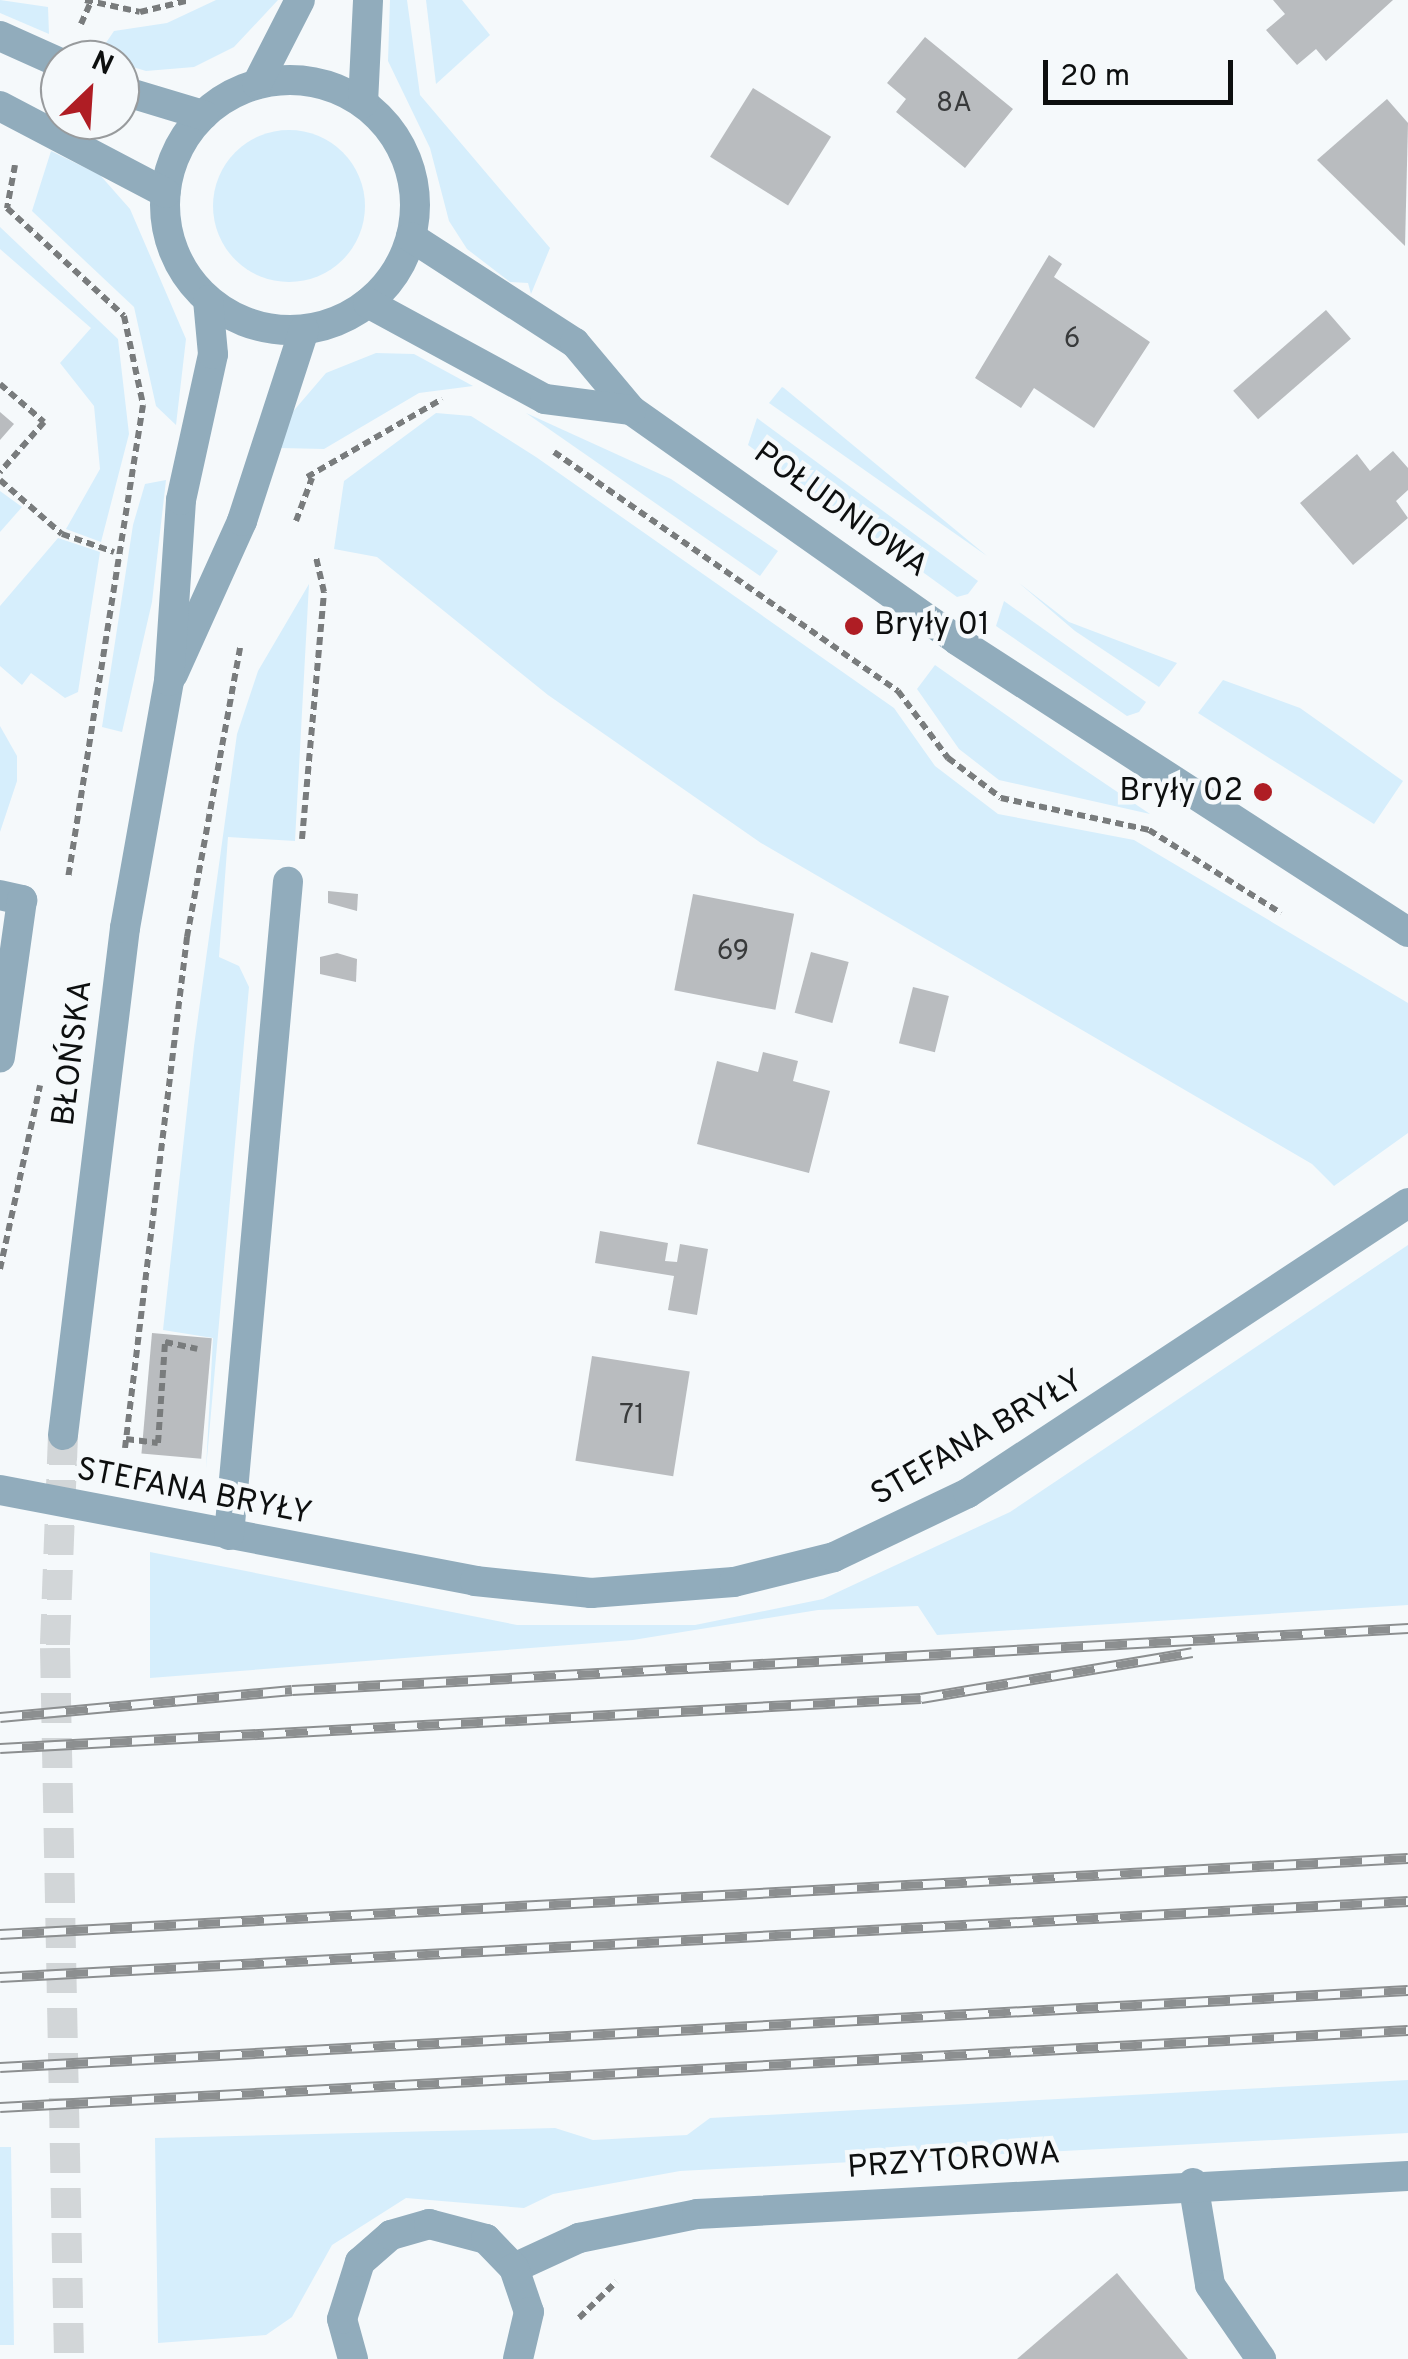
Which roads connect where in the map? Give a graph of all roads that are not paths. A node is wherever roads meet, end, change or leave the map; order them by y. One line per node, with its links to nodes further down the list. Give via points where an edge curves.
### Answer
1 (300, 0): 5 (street)
2 (368, 0): 7 (street)
3 (0, 36): 4 (street)
4 (40, 54)
5 (256, 84): 7 (street, via 312,82); 9 (street)
6 (140, 96): 9 (street)
7 (364, 104): 11 (street, via 404,153 415,194)
8 (0, 106): 10 (street)
9 (203, 115): 10 (street)
10 (166, 193): 12 (street, via 174,252)
11 (411, 237): 13 (street); 15 (street, POŁUDNIOWA, via 575,343)
12 (208, 300): 14 (street, via 269,329); 16 (street, BŁOŃSKA, via 213,354 182,500)
13 (368, 304): 14 (street); 15 (street, POŁUDNIOWA, via 545,399)
14 (304, 330): 16 (street, BŁOŃSKA, via 242,521)
15 (631, 410): 19 (street, POŁUDNIOWA, via 1132,762)
16 (169, 681): 22 (street, BŁOŃSKA, via 124,928)
17 (288, 882): 24 (street)
18 (0, 895): 20 (street, via 22,900)
19 (1408, 932)
20 (0, 1056)
21 (1408, 1203): 24 (street, STEFANA BRYŁY, via 968,1493 834,1557 667,1592 591,1593)
22 (63, 1435)
23 (0, 1490): 24 (street, STEFANA BRYŁY)
24 (229, 1534)
25 (1408, 2176): 26 (street, PRZYTOROWA)
26 (1194, 2183): 27 (street, PRZYTOROWA, via 697,2214 579,2238); 30 (street, via 1210,2285)
27 (514, 2268): 28 (street, via 528,2312); 29 (street, via 486,2239 449,2225 391,2235 360,2262 344,2299)
28 (523, 2356)
29 (352, 2359)
30 (1261, 2359)

